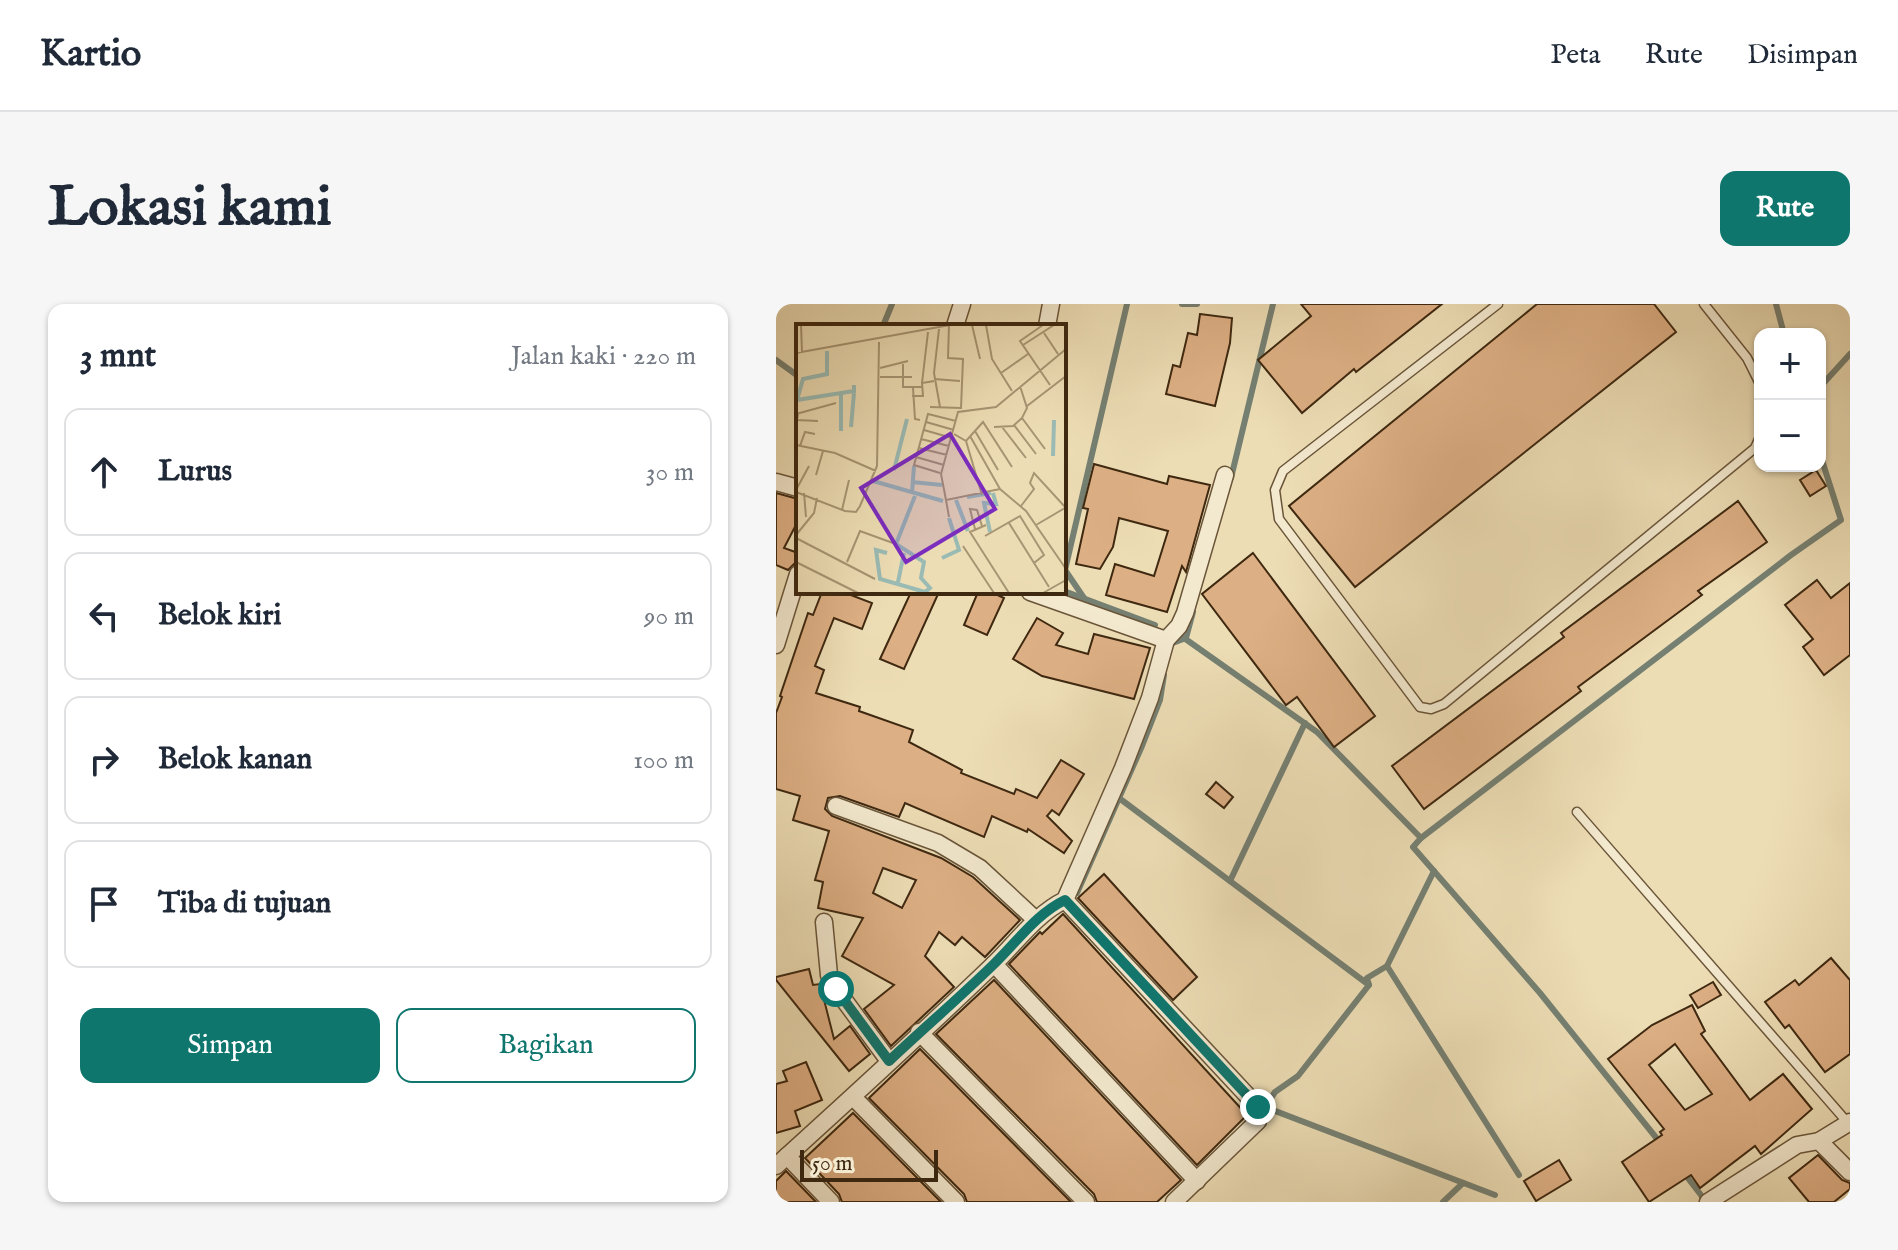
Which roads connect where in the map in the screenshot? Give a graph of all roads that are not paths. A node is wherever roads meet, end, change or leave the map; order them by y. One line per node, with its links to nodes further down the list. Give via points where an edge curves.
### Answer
1 (962, 304): 5 (street)
2 (1051, 304): 6 (street)
3 (1498, 304): 8 (lane, via 1283,471 1275,490 1279,519 1420,707 1444,704)
4 (1704, 304): 7 (lane)
5 (956, 324)
6 (1047, 324)
7 (1754, 372)
8 (1754, 449)
9 (1225, 475): 14 (street, via 1185,613)
10 (776, 482): 11 (street)
11 (796, 487)
12 (796, 580): 15 (street)
13 (1036, 594): 14 (street)
14 (1166, 640): 18 (street, via 1123,768)
15 (776, 645)
16 (836, 806): 19 (street, via 938,843 980,868)
17 (1577, 812): 25 (lane)
18 (1065, 900): 19 (street); 29 (street, via 1258,1107 1258,1121)
19 (1036, 920): 21 (street)
20 (824, 922): 23 (street, via 829,975)
21 (994, 964): 22 (street); 29 (street)
22 (919, 1032): 23 (street); 32 (street)
23 (889, 1061): 24 (street)
24 (853, 1097): 27 (street); 31 (street)
25 (1849, 1122): 26 (street)
26 (1819, 1141): 28 (street); 34 (street, via 1797,1145)
27 (782, 1161): 30 (street)
28 (1850, 1172)
29 (1197, 1181): 33 (street)
30 (831, 1202)
31 (956, 1202)
32 (1086, 1202)
33 (1174, 1202)
34 (1708, 1202)

